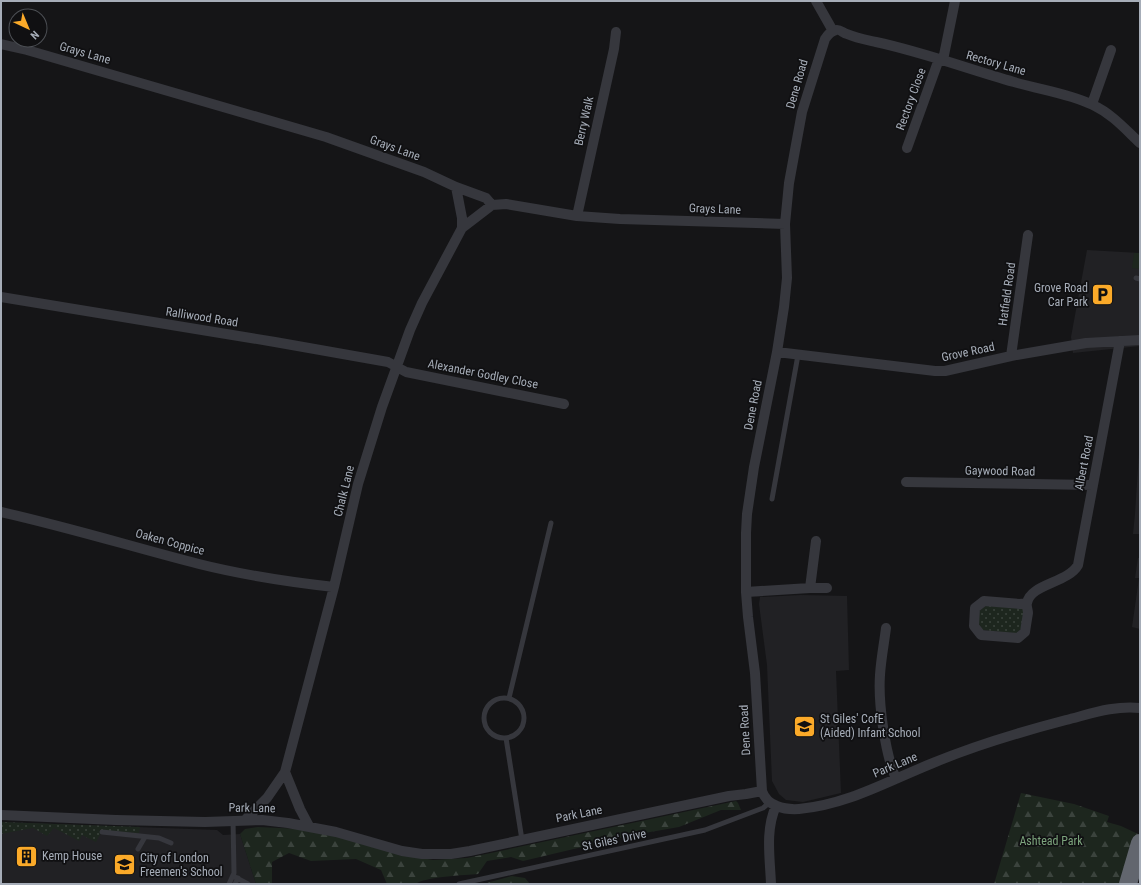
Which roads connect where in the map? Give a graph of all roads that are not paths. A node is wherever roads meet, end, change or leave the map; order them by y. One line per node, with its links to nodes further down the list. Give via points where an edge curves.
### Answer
1 (816, 1): 3 (street)
2 (955, 1): 7 (street, Rectory Close)
3 (833, 31): 7 (street, Rectory Lane, via 838,30 868,41); 14 (street, Dene Road, via 824,40 802,112 789,184)
4 (616, 32): 13 (street, Berry Walk)
5 (1, 44): 11 (street, Grays Lane, via 319,134 424,172)
6 (1111, 50): 8 (street)
7 (941, 59): 8 (street, Rectory Lane); 10 (street, Rectory Close)
8 (1092, 104): 9 (street, Rectory Lane, via 1116,120)
9 (1140, 143)
10 (907, 148)
11 (456, 187): 12 (street, Grays Lane, via 486,198); 15 (street)
12 (492, 205): 13 (street, Grays Lane, via 506,204); 15 (street, Chalk Lane)
13 (577, 216): 14 (street, Grays Lane)
14 (786, 224): 20 (street, Dene Road, via 787,278)
15 (462, 228): 23 (street, Chalk Lane, via 422,303)
16 (1028, 235): 22 (street, Hatfield Road)
17 (1, 297): 23 (street, Ralliwood Road, via 388,362)
18 (1140, 340): 19 (street, Grove Road)
19 (1120, 341): 22 (street, Grove Road, via 1086,343); 26 (street, Albert Road)
20 (777, 352): 21 (street, Grove Road); 34 (street, Dene Road, via 747,514)
21 (798, 355): 22 (street, Grove Road, via 935,371); 27 (lane)
22 (1011, 356)
23 (398, 367): 24 (street, Alexander Godley Close, via 406,372); 31 (street, Chalk Lane, via 358,484)
24 (564, 404)
25 (906, 482): 26 (street, Gaywood Road)
26 (1093, 485): 35 (street, Albert Road, via 1078,565 1071,574 1037,590)
27 (772, 499)
28 (1, 512): 31 (street, Oaken Coppice, via 45,521 200,564)
29 (551, 523): 37 (lane)
30 (816, 541): 32 (street)
31 (334, 587): 40 (street, Chalk Lane)
32 (810, 588): 33 (street); 34 (street)
33 (827, 588)
34 (746, 592): 42 (street, Dene Road, via 755,673)
35 (1027, 603): 35 (street, via 1025,632 1018,638 981,635 974,626 975,608 984,601)
36 (886, 628): 41 (street, via 880,692 889,760)
37 (509, 698): 39 (lane, via 517,703 524,719 518,732); 39 (lane, via 492,701 483,716 490,733)
38 (1140, 708): 41 (street, Park Lane, via 1103,710 991,741)
39 (506, 738): 50 (lane)
40 (285, 772): 46 (street, Chalk Lane, via 267,798); 47 (street)
41 (896, 779): 43 (street, Park Lane, via 828,804 797,809)
42 (762, 791): 43 (street, via 764,798); 50 (street, Park Lane)
43 (773, 805): 58 (lane, St Giles' Drive, via 705,830); 59 (street, via 770,830)
44 (1, 815): 45 (street, Park Lane, via 205,822)
45 (233, 820): 46 (street, Park Lane); 54 (lane)
46 (246, 820): 47 (street, Park Lane)
47 (309, 826): 50 (street, Park Lane, via 402,851 428,855 457,853)
48 (102, 832): 49 (lane)
49 (145, 837): 51 (lane, via 159,838); 53 (lane)
50 (522, 840)
51 (171, 843)
52 (1140, 843): 60 (highway)
53 (138, 850)
54 (235, 876): 55 (lane); 56 (lane); 57 (lane)
55 (229, 884)
56 (235, 884)
57 (248, 884)
58 (459, 884)
59 (771, 884)
60 (1128, 884)

